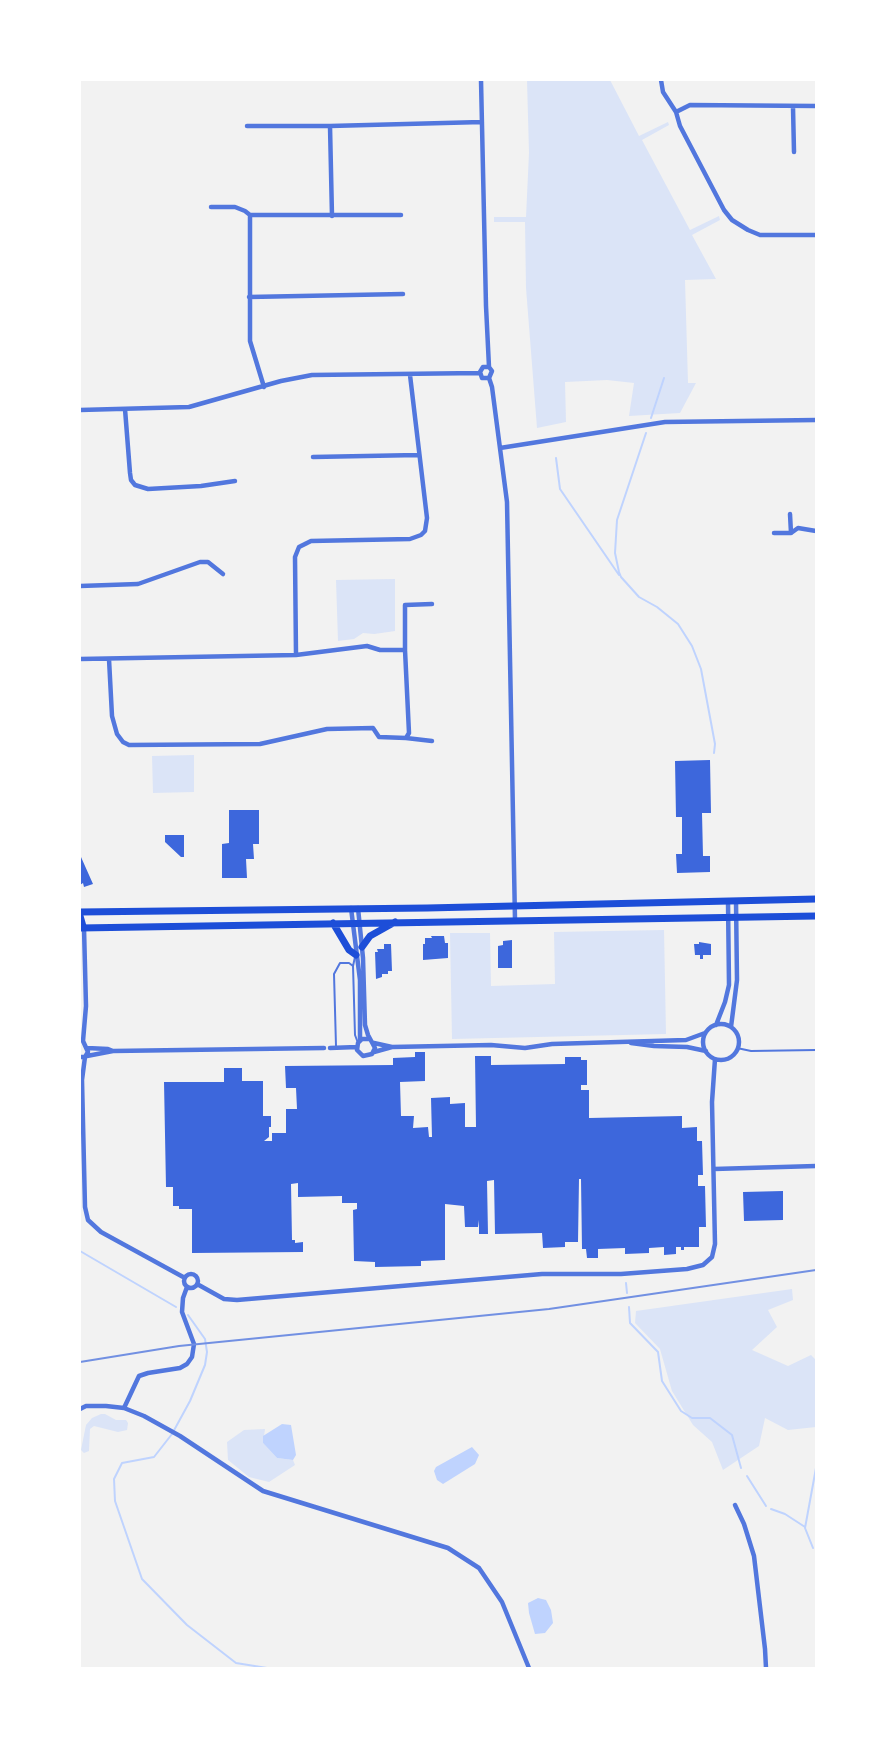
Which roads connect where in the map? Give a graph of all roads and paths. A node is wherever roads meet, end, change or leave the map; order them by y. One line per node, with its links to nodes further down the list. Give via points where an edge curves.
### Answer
1 (481, 80): 6 (street)
2 (661, 80): 5 (street, via 667,101)
3 (816, 106): 4 (street)
4 (793, 107): 5 (street, via 690,105); 9 (street)
5 (676, 112): 14 (street, via 732,220 760,235)
6 (482, 122): 8 (street); 17 (street)
7 (247, 126): 8 (street)
8 (330, 126): 13 (street)
9 (794, 152)
10 (211, 207): 11 (street, via 235,207)
11 (250, 215): 13 (street); 16 (street)
12 (401, 215): 13 (street)
13 (332, 216)
14 (816, 235)
15 (403, 294): 16 (street)
16 (249, 297): 21 (street, via 250,341)
17 (489, 367): 18 (street, via 483,367); 20 (street)
18 (480, 373): 19 (street); 20 (street, via 482,378)
19 (410, 375): 21 (street, via 312,375); 26 (street)
20 (489, 378): 25 (street)
21 (264, 387): 22 (street, via 189,407)
22 (125, 409): 23 (street); 28 (street, via 130,473 135,485 148,489)
23 (80, 410)
24 (816, 420): 25 (street, via 665,422)
25 (500, 448): 44 (street, via 507,502)
26 (418, 455): 27 (street); 37 (street, via 427,525 421,536 311,541 299,547 295,557)
27 (313, 457)
28 (235, 481)
29 (790, 514): 32 (street)
30 (816, 531): 32 (street, via 798,528)
31 (774, 533): 32 (street)
32 (791, 533)
33 (223, 574): 34 (street, via 208,562 200,562 138,584)
34 (80, 586)
35 (432, 604): 36 (street, via 405,605)
36 (405, 650): 37 (street, via 367,646); 40 (street, via 409,733)
37 (296, 655): 39 (street)
38 (80, 659): 39 (street)
39 (109, 659): 40 (street, via 112,716 117,734 129,745 260,744 319,730 372,728 380,737)
40 (406, 738): 41 (street)
41 (432, 741)
42 (816, 899): 43 (main road)
43 (732, 901): 44 (main road); 48 (street)
44 (514, 906): 45 (main road); 49 (street)
45 (354, 908): 46 (main road); 52 (street)
46 (80, 913): 53 (main road)
47 (816, 915): 48 (main road)
48 (732, 917): 49 (main road); 57 (street, via 729,985); 58 (street, via 737,988)
49 (515, 921): 50 (main road)
50 (395, 922): 52 (main road); 54 (main road, via 370,936)
51 (333, 923): 52 (main road); 53 (main road); 55 (main road)
52 (356, 923): 54 (street); 55 (street)
53 (82, 928): 63 (street)
54 (362, 947): 60 (street, via 365,1025)
55 (356, 955): 56 (lane); 62 (street, via 360,980)
56 (353, 966): 62 (lane); 65 (lane, via 340,963 334,974)
57 (716, 1025): 58 (street); 59 (street)
58 (731, 1027): 66 (street, via 738,1037)
59 (705, 1033): 61 (street, via 686,1040); 69 (street)
60 (372, 1041): 62 (street); 64 (street); 70 (street)
61 (627, 1042): 64 (street, via 525,1048); 69 (street)
62 (358, 1044): 65 (street); 70 (street, via 363,1056)
63 (84, 1047): 68 (street); 71 (street)
64 (392, 1047): 70 (street)
65 (336, 1048): 68 (street)
66 (737, 1048): 67 (lane); 72 (street, via 726,1059)
67 (816, 1050)
68 (113, 1051): 71 (street)
69 (706, 1051): 72 (street)
70 (374, 1052)
71 (84, 1057): 74 (street)
72 (715, 1059): 76 (street)
73 (80, 1072): 74 (street)
74 (82, 1080): 77 (street, via 88,1220 102,1232)
75 (816, 1166): 76 (street)
76 (714, 1169): 78 (street, via 714,1249 710,1260 696,1268 621,1274 556,1273 237,1300 224,1299)
77 (185, 1278): 78 (street, via 194,1275); 79 (street)
78 (197, 1284): 79 (street)
79 (187, 1287): 80 (street, via 182,1312 194,1344 192,1357 180,1368 139,1376)
80 (124, 1408): 81 (street, via 97,1405); 83 (street, via 165,1427 263,1491 448,1548 479,1568 502,1602)
81 (80, 1409)
82 (735, 1506): 84 (street, via 754,1556)
83 (530, 1668)
84 (766, 1668)

